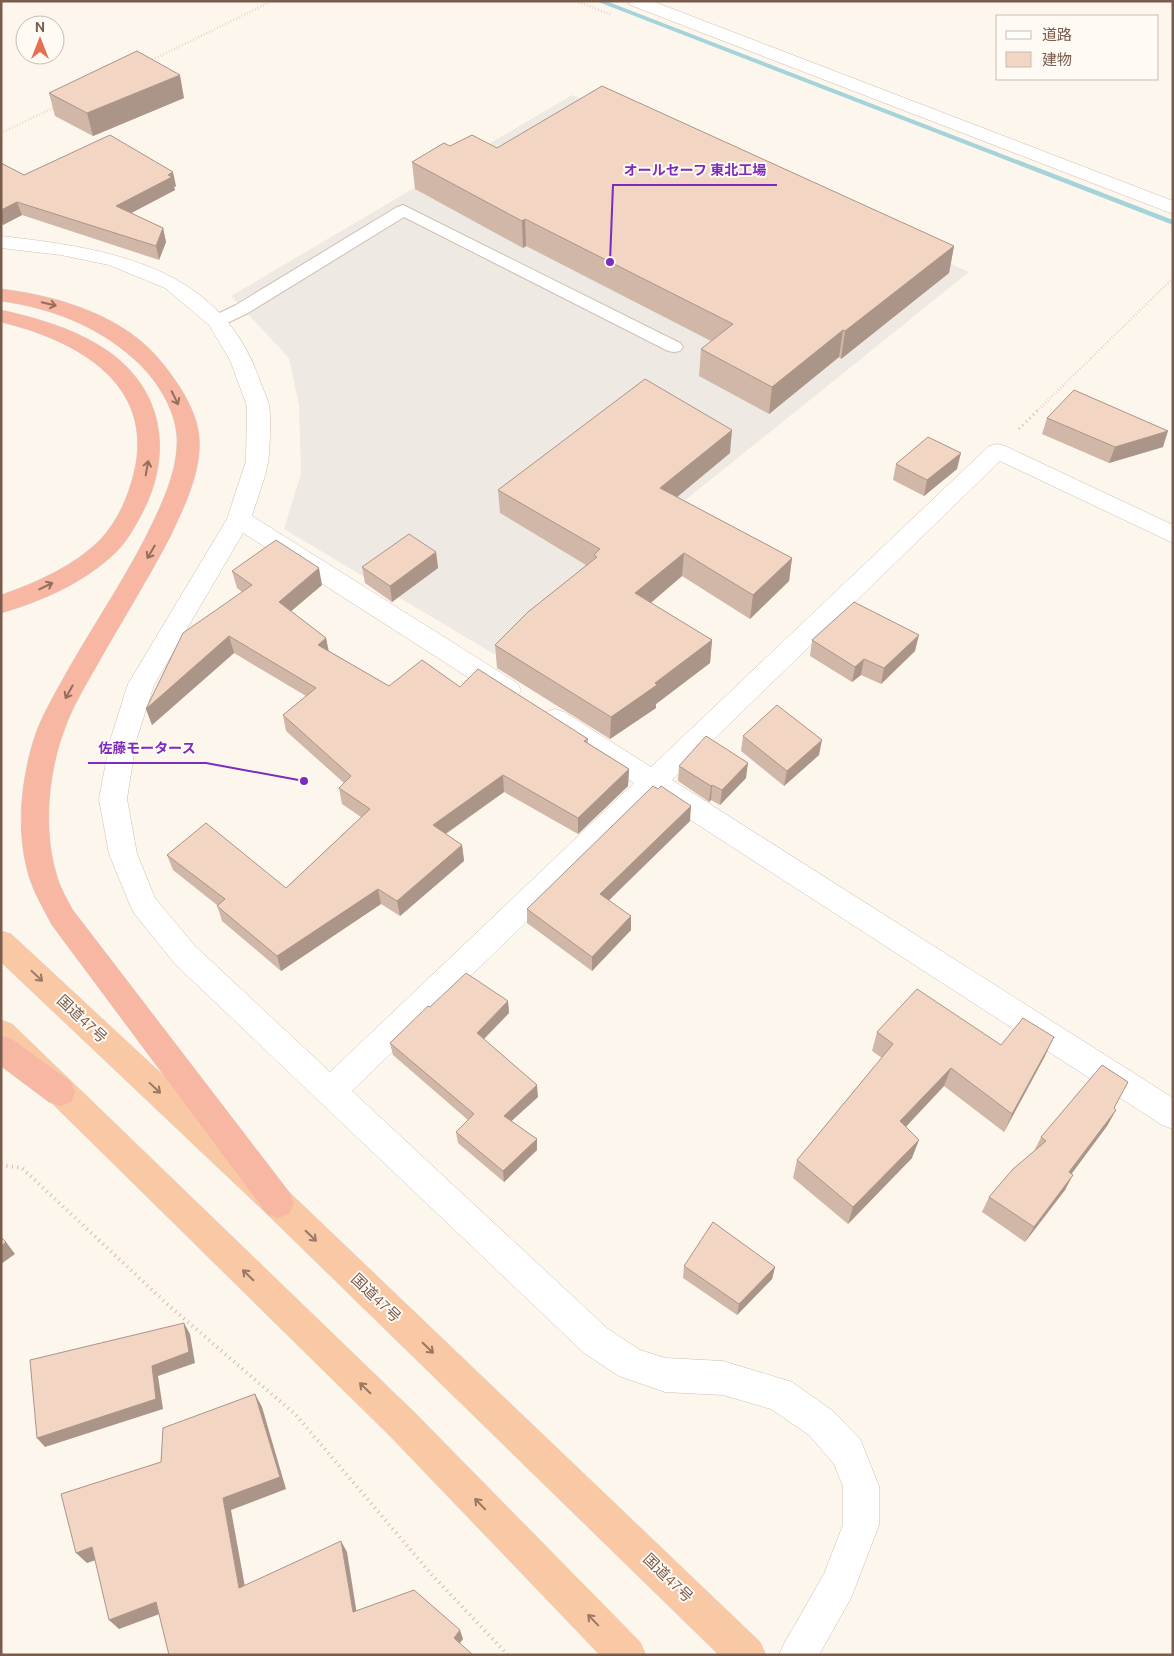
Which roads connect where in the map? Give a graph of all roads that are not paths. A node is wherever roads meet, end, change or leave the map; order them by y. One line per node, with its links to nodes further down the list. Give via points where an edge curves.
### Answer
1 (636, 1): 2 (street)
2 (1173, 208)
3 (1, 242): 6 (street, via 115,260 172,284)
4 (1, 295): 18 (highway, one-way to 18, via 55,305 92,319 129,341 156,367 168,384 188,436 181,483 156,543 77,677 46,742 37,789 35,835 43,875 62,917)
5 (1, 316): 10 (highway, one-way to 5, via 66,576 106,548 133,510 146,478 152,445 146,414 133,386 110,363 74,339 30,321)
6 (216, 321): 7 (lane, via 242,309 403,210); 8 (street, via 241,360 258,406 257,461)
7 (674, 347)
8 (239, 519): 11 (street); 16 (street, via 142,684 123,741 113,799 123,854 144,905 185,956)
9 (1173, 535): 11 (street, via 998,451)
10 (1, 604)
11 (652, 781): 16 (street); 17 (street)
12 (1, 943): 18 (highway, 国道47号, one-way to 18)
13 (1, 1033): 15 (highway)
14 (1, 1048): 15 (highway)
15 (60, 1092): 19 (highway, one-way to 15, via 403,1425)
16 (330, 1092): 21 (street, via 596,1341 631,1364 665,1375 723,1378 780,1394 821,1423 847,1452 861,1486 861,1525 838,1585)
17 (1173, 1115)
18 (278, 1203): 20 (highway, 国道47号, one-way to 20)
19 (627, 1655)
20 (747, 1655)
21 (798, 1655)

